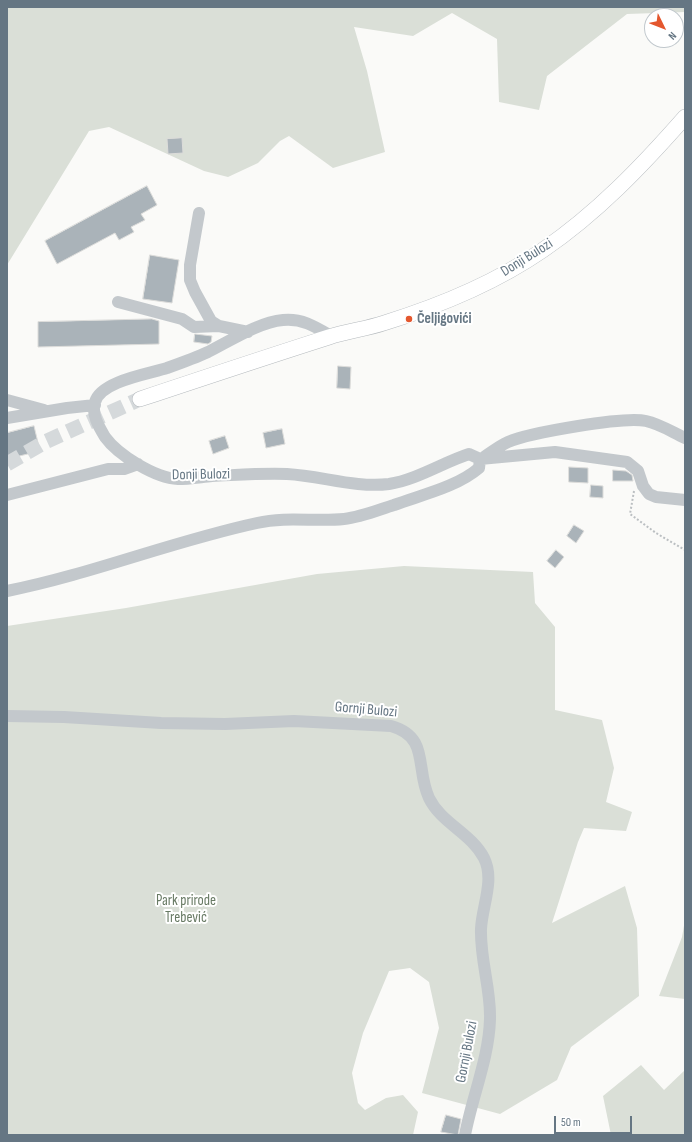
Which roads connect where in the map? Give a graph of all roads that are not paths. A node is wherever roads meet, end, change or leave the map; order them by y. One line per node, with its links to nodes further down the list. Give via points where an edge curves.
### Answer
1 (685, 117): 6 (main road, Donji Bulozi, via 624,183 597,208 542,250 480,286 430,308 382,324)
2 (199, 213): 4 (street, via 190,264 190,280 203,311)
3 (118, 302): 4 (street, via 182,319 194,327)
4 (219, 326): 5 (street)
5 (248, 332): 6 (street, via 282,320 294,320 309,323); 9 (street, via 179,364 113,384 101,392)
6 (331, 336): 7 (main road, Donji Bulozi)
7 (140, 399)
8 (7, 400): 10 (street)
9 (94, 405): 10 (street); 14 (street, Donji Bulozi, via 95,418 109,442)
10 (47, 411): 11 (street)
11 (7, 418)
12 (685, 438): 13 (street, via 662,426 629,420 541,433 508,442)
13 (480, 459): 14 (street, Donji Bulozi, via 469,454 402,481 375,485 289,474 177,479); 16 (street, Donji Bulozi, via 534,453 572,453 627,462 638,471 649,494); 17 (street, via 479,468 471,475 361,516 326,520 282,518 257,523 140,554 87,572)
14 (138, 464): 15 (street, via 124,469 108,469)
15 (7, 495)
16 (685, 500)
17 (7, 591)
18 (7, 716): 19 (street, Gornji Bulozi, via 175,723 311,722 391,726 404,729 413,737 429,798 441,816 477,848 488,869 481,928 481,952 490,1019 486,1048)
19 (465, 1135)

